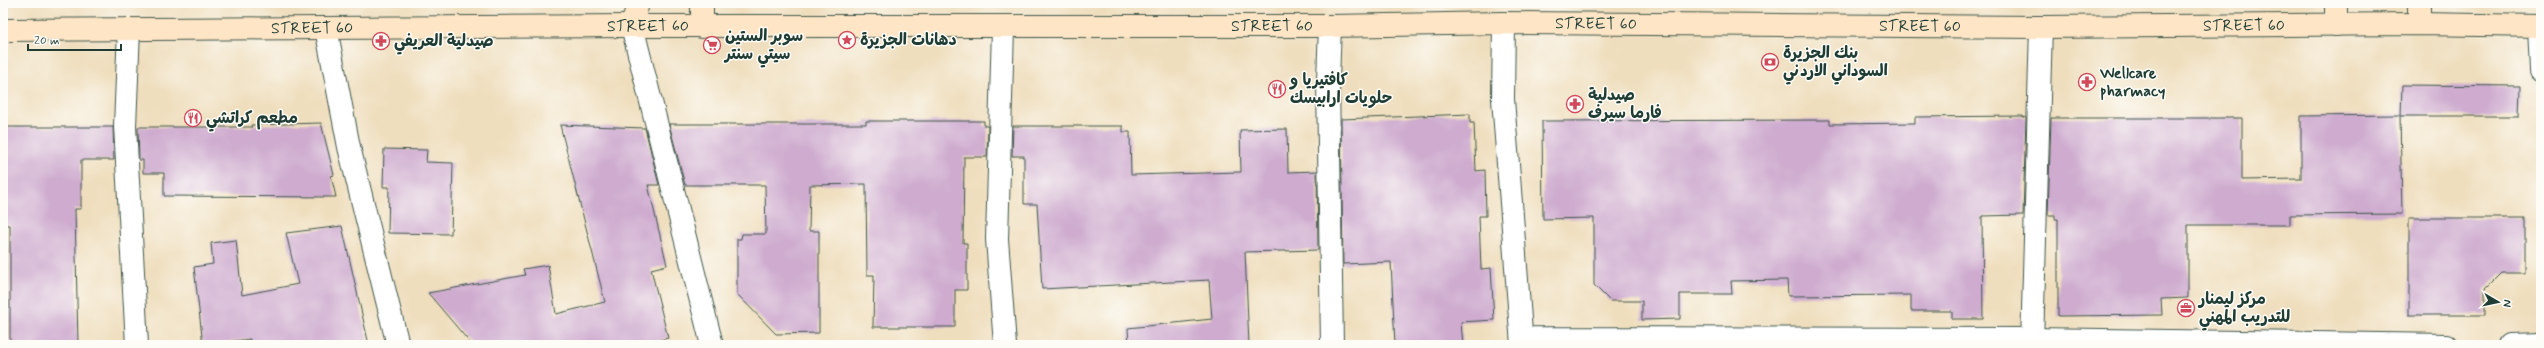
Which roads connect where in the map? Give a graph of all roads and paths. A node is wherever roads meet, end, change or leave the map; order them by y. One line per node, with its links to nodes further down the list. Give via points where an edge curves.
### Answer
1 (638, 3): 7 (main road)
2 (702, 3): 10 (main road)
3 (2336, 3): 6 (main road)
4 (2419, 13): 6 (main road, STREET 60); 9 (main road, STREET 60)
5 (1504, 24): 8 (main road, STREET 60); 11 (main road, STREET 60); 17 (street, via 1503,99)
6 (2336, 24): 11 (main road, STREET 60)
7 (632, 26): 10 (main road, STREET 60); 12 (main road, STREET 60); 24 (street)
8 (1330, 26): 13 (main road, STREET 60, via 1106,25); 26 (street, via 1328,80)
9 (2540, 26): 16 (street)
10 (702, 27): 13 (main road, STREET 60)
11 (2040, 27): 19 (street)
12 (326, 28): 14 (main road, STREET 60); 23 (street, via 348,147)
13 (1003, 28): 25 (street, via 997,239)
14 (129, 29): 15 (main road, STREET 60); 22 (street, via 125,126)
15 (3, 30)
16 (2541, 71)
17 (1522, 341): 18 (street)
18 (1799, 342): 19 (street)
19 (2032, 342): 20 (street)
20 (2275, 344): 27 (street)
21 (2541, 344): 28 (street)
22 (136, 345)
23 (398, 345)
24 (712, 345)
25 (1005, 345)
26 (1332, 345)
27 (2446, 345)
28 (2509, 345)

